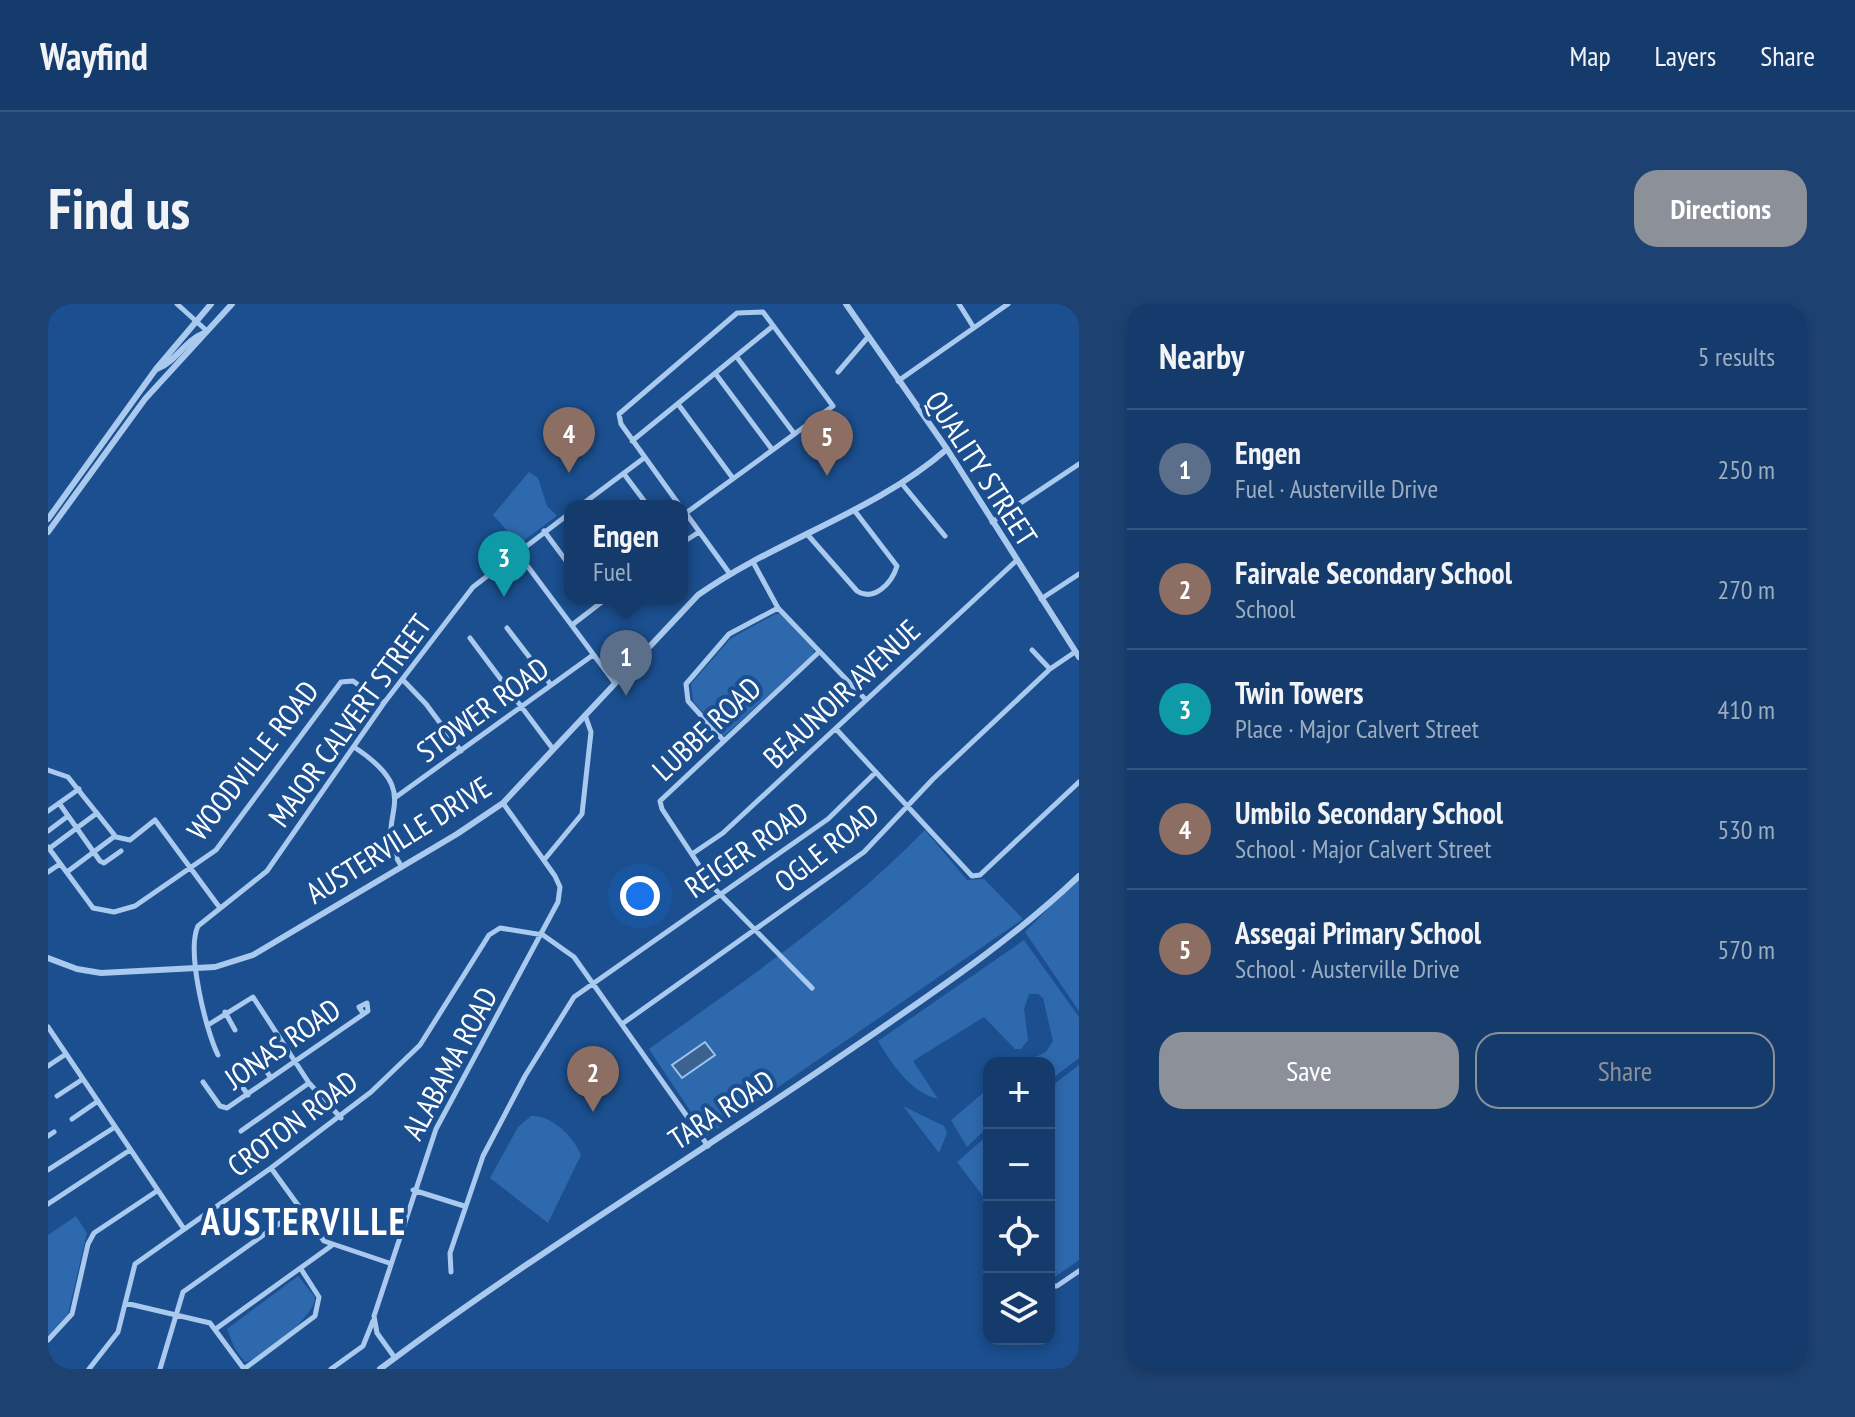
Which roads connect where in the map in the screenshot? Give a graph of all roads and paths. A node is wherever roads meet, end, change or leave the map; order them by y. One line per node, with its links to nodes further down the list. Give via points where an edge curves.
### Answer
1 (177, 304): 9 (street)
2 (211, 304): 9 (street)
3 (232, 304): 12 (street)
4 (768, 304): 8 (street)
5 (846, 304): 13 (street, QUALITY STREET)
6 (959, 304): 11 (street)
7 (1008, 304): 11 (street)
8 (763, 312): 10 (street); 23 (street, via 737,313 622,410 619,419)
9 (195, 321): 12 (street); 15 (street)
10 (773, 326): 14 (street); 22 (street, via 833,406)
11 (974, 328): 19 (street)
12 (207, 331): 15 (street); 20 (street)
13 (868, 337): 16 (street); 19 (street, QUALITY STREET)
14 (736, 356): 17 (street); 22 (street)
15 (156, 369): 18 (street)
16 (838, 372)
17 (715, 373): 21 (street); 24 (street)
18 (149, 379): 20 (street); 38 (street)
19 (898, 381): 25 (street, QUALITY STREET)
20 (157, 385): 41 (street)
21 (678, 404): 23 (street); 29 (street)
22 (793, 432): 24 (street)
23 (632, 441): 26 (street)
24 (771, 448): 29 (street)
25 (947, 449): 30 (street, AUSTERVILLE DRIVE); 39 (street, QUALITY STREET)
26 (644, 458): 28 (street); 33 (street)
27 (1079, 464): 39 (street)
28 (624, 474): 31 (street); 32 (street)
29 (732, 477): 34 (street)
30 (903, 485): 35 (street, AUSTERVILLE DRIVE); 44 (street)
31 (590, 500)
32 (644, 500)
33 (676, 500)
34 (688, 506)
35 (854, 510): 43 (street, AUSTERVILLE DRIVE); 43 (street, via 897,566 874,594 857,591)
36 (688, 516): 42 (street)
37 (564, 517): 40 (street, MAJOR CALVERT STREET)
38 (48, 519)
39 (991, 522): 48 (street, QUALITY STREET)
40 (544, 531): 46 (street, MAJOR CALVERT STREET); 47 (street)
41 (48, 532)
42 (699, 532): 45 (street); 50 (street)
43 (807, 534): 49 (street, AUSTERVILLE DRIVE)
44 (945, 536)
45 (688, 539)
46 (517, 552): 55 (street); 63 (street, MAJOR CALVERT STREET, via 473,587)
47 (564, 558)
48 (1016, 561): 52 (street, QUALITY STREET); 66 (street, BEAUNOIR AVENUE)
49 (753, 562): 50 (street, AUSTERVILLE DRIVE); 54 (street)
50 (730, 574): 64 (street, AUSTERVILLE DRIVE, via 688,604)
51 (1079, 574): 52 (street)
52 (1041, 599): 60 (street, QUALITY STREET)
53 (599, 604): 55 (street)
54 (778, 608): 59 (street); 71 (street, via 729,634 686,684 688,701)
55 (572, 625): 61 (street)
56 (507, 628): 65 (street)
57 (470, 638): 68 (street)
58 (1032, 650): 62 (street)
59 (819, 652): 66 (street); 71 (street, LUBBE ROAD)
60 (1077, 654): 62 (street, OGLE ROAD)
61 (593, 655): 64 (street); 65 (street, STOWER ROAD)
62 (1050, 669): 82 (street, OGLE ROAD)
63 (403, 680): 67 (street, MAJOR CALVERT STREET); 74 (street)
64 (614, 682): 69 (street, AUSTERVILLE DRIVE)
65 (551, 685): 68 (street, STOWER ROAD)
66 (865, 699): 70 (street, BEAUNOIR AVENUE)
67 (384, 703): 72 (street, MAJOR CALVERT STREET); 96 (street, WOODVILLE ROAD, via 353,681 341,682 223,843)
68 (521, 707): 73 (street); 74 (street, STOWER ROAD)
69 (584, 714): 73 (street, AUSTERVILLE DRIVE); 93 (street, via 591,732 582,814)
70 (836, 729): 76 (street); 92 (street, BEAUNOIR AVENUE, via 723,833)
71 (724, 741): 92 (street, LUBBE ROAD, via 660,801)
72 (354, 747): 79 (street, via 382,768); 101 (street, MAJOR CALVERT STREET, via 267,871)
73 (553, 749): 81 (street, AUSTERVILLE DRIVE)
74 (461, 751): 79 (street, STOWER ROAD)
75 (48, 770): 78 (street, via 68,777)
76 (876, 772): 82 (street); 100 (street, REIGER ROAD, via 828,819)
77 (1079, 782): 82 (street, via 976,877)
78 (79, 789): 80 (street); 84 (street)
79 (396, 797): 95 (street, via 390,846)
80 (59, 803): 83 (street); 85 (street)
81 (503, 803): 93 (street, ALABAMA ROAD); 95 (street, AUSTERVILLE DRIVE)
82 (909, 807): 102 (street, OGLE ROAD, via 856,859)
83 (48, 811)
84 (97, 813): 86 (street); 88 (street)
85 (68, 816): 86 (street); 87 (street)
86 (76, 829): 89 (street); 91 (street)
87 (48, 831)
88 (115, 836): 91 (street); 96 (street, via 130,840 155,820)
89 (49, 848): 94 (street, WOODVILLE ROAD)
90 (121, 851): 91 (street, via 104,863)
91 (94, 852): 98 (street)
92 (692, 854): 100 (street, LUBBE ROAD)
93 (544, 860): 103 (street, ALABAMA ROAD, via 560,894)
94 (60, 864): 97 (street); 98 (street, WOODVILLE ROAD)
95 (402, 867): 105 (street, AUSTERVILLE DRIVE, via 253,955 225,966)
96 (192, 868): 98 (street, WOODVILLE ROAD, via 142,903 114,912 93,908); 101 (street)
97 (48, 872)
98 (67, 872)
99 (1079, 876): 132 (street, TARA ROAD, via 1023,929)
100 (720, 894): 102 (street, LUBBE ROAD); 106 (street, REIGER ROAD)
101 (220, 908): 105 (street, MAJOR CALVERT STREET, via 195,932)
102 (754, 929): 107 (street, LUBBE ROAD); 111 (street, OGLE ROAD)
103 (543, 935): 106 (street, via 569,952); 128 (street, CROTON ROAD, via 508,928 489,935 420,1045); 136 (street, ALABAMA ROAD, via 436,1129)
104 (48, 958): 105 (street, AUSTERVILLE DRIVE, via 101,973)
105 (197, 968): 108 (street, MAJOR CALVERT STREET)
106 (594, 982): 111 (street); 139 (street, REIGER ROAD, via 569,1004 525,1076)
107 (812, 988)
108 (205, 1008): 110 (street); 112 (street, MAJOR CALVERT STREET)
109 (363, 1013): 118 (street, JONAS ROAD)
110 (222, 1014): 112 (street); 114 (street); 118 (street, via 253,997)
111 (622, 1024): 132 (street)
112 (207, 1025): 116 (street, MAJOR CALVERT STREET)
113 (48, 1028): 115 (street)
114 (235, 1030)
115 (66, 1054): 119 (street); 122 (street)
116 (218, 1055)
117 (259, 1060): 121 (street)
118 (296, 1061): 121 (street, JONAS ROAD); 124 (street)
119 (48, 1066)
120 (234, 1075): 125 (street)
121 (271, 1078): 125 (street, JONAS ROAD)
122 (83, 1079): 126 (street); 127 (street)
123 (203, 1082): 125 (street, JONAS ROAD, via 225,1109)
124 (309, 1083): 128 (street); 131 (street)
125 (248, 1095)
126 (57, 1096)
127 (98, 1101): 129 (street); 130 (street)
128 (341, 1118): 135 (street, CROTON ROAD)
129 (72, 1119)
130 (115, 1127): 133 (street); 134 (street)
131 (241, 1131)
132 (708, 1146): 153 (street, TARA ROAD)
133 (130, 1150): 137 (street); 138 (street)
134 (49, 1168)
135 (271, 1168): 140 (street); 141 (street, CROTON ROAD)
136 (413, 1190): 139 (street); 143 (street, ALABAMA ROAD)
137 (157, 1191): 141 (street); 152 (street, via 94,1233 72,1314)
138 (48, 1204)
139 (464, 1206): 146 (street, REIGER ROAD, via 449,1255)
140 (300, 1209): 142 (street); 149 (street, via 183,1292)
141 (184, 1229): 148 (street, CROTON ROAD, via 135,1264)
142 (331, 1246): 143 (street); 144 (street)
143 (390, 1263): 150 (street, ALABAMA ROAD)
144 (301, 1269): 151 (street); 156 (street, via 319,1297 315,1316)
145 (1079, 1271): 147 (street)
146 (451, 1272)
147 (1055, 1286)
148 (125, 1303): 149 (street); 154 (street, CROTON ROAD, via 114,1341)
149 (175, 1315): 151 (street); 155 (street)
150 (373, 1321): 153 (street); 157 (street, ALABAMA ROAD, via 363,1346)
151 (217, 1328): 156 (street)
152 (48, 1340)
153 (395, 1358): 158 (street, TARA ROAD)
154 (89, 1369)
155 (160, 1369)
156 (244, 1369)
157 (331, 1369)
158 (380, 1369)

